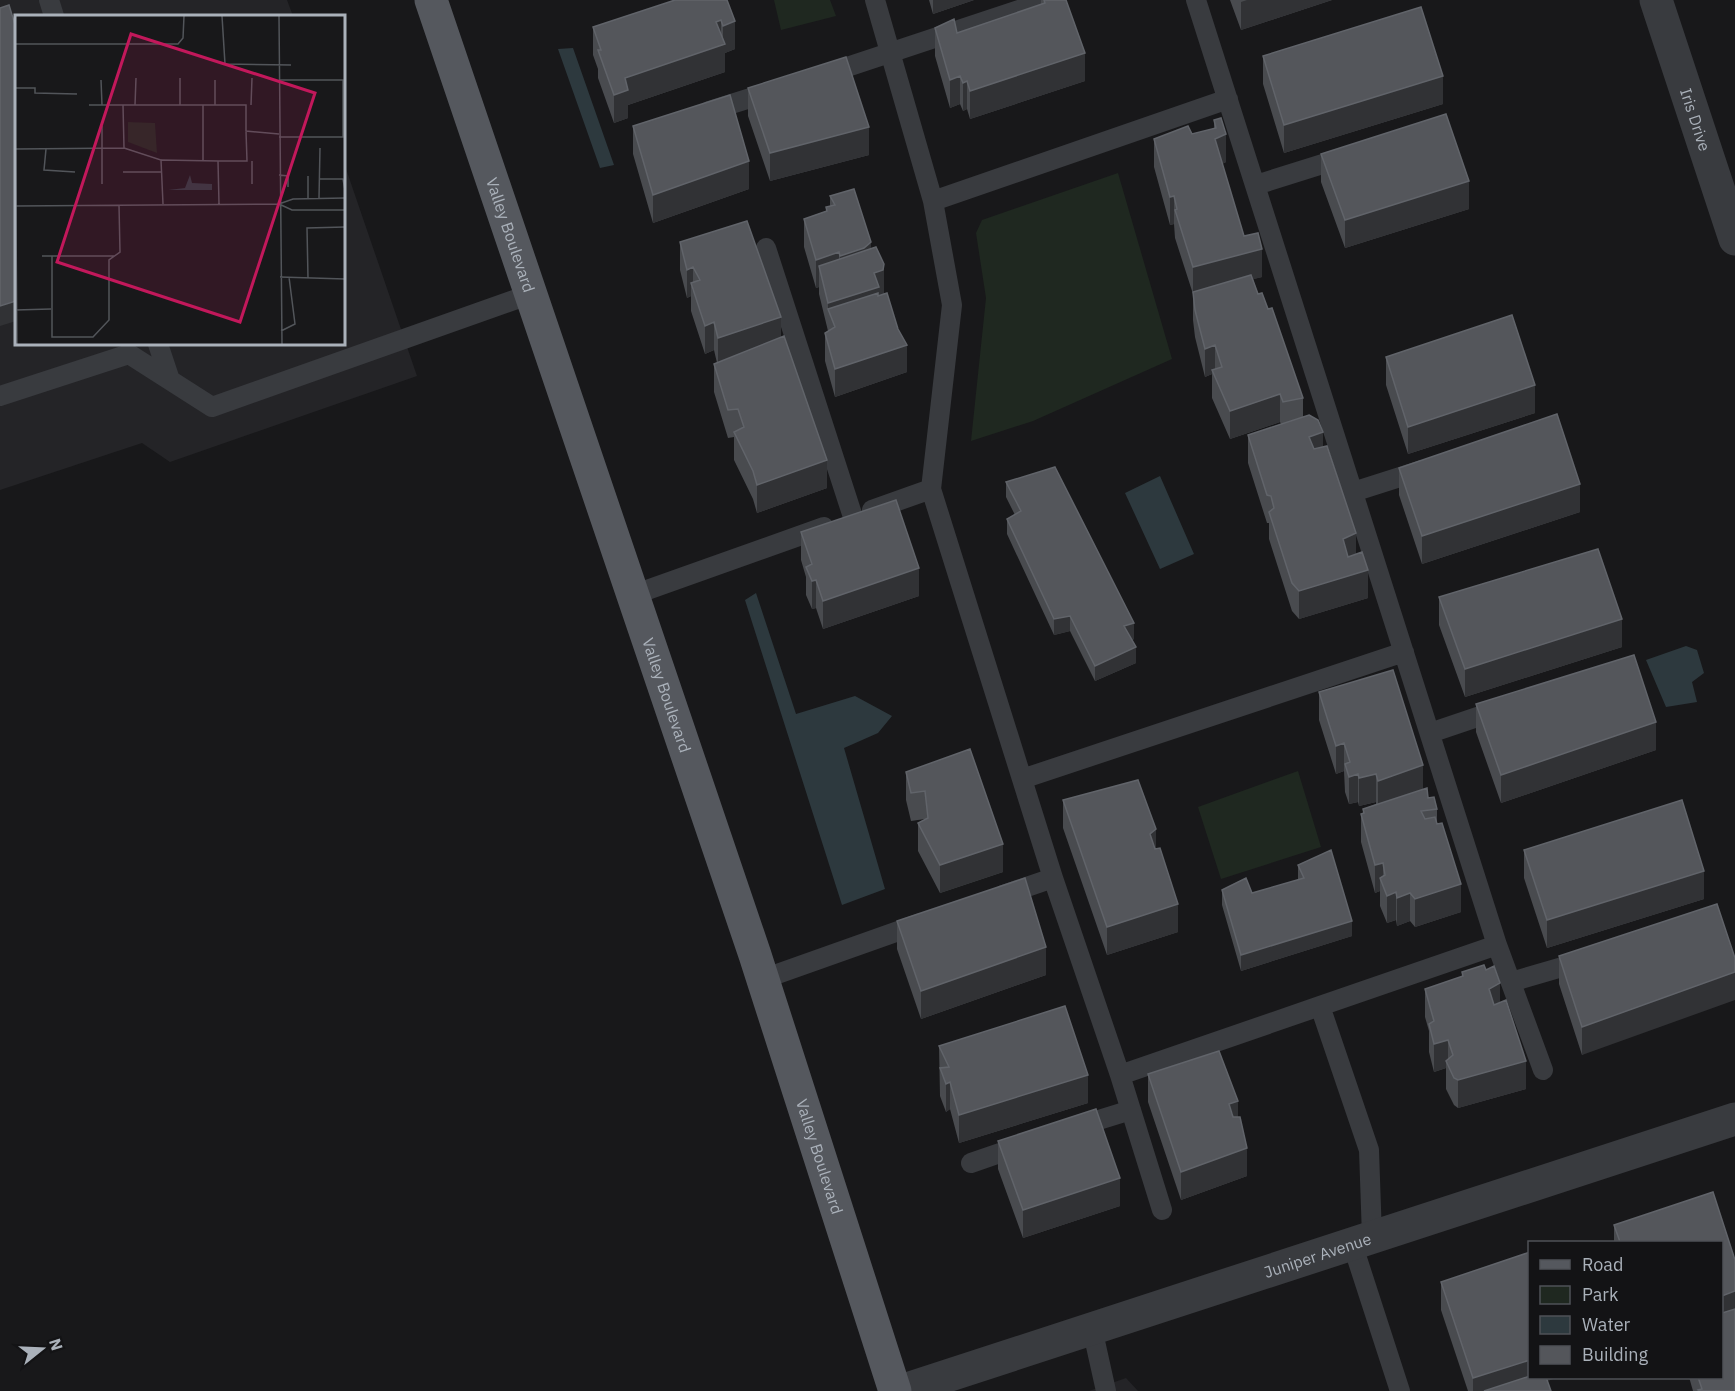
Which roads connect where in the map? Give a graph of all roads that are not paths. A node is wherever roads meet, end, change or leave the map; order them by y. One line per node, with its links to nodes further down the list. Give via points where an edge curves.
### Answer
1 (49, 0): 7 (lane)
2 (430, 0): 16 (main road, Valley Boulevard)
3 (875, 0): 8 (lane)
4 (1196, 0): 9 (lane)
5 (1656, 0): 14 (street, Iris Drive)
6 (1037, 4): 8 (lane)
7 (54, 15)
8 (889, 53): 10 (lane); 13 (lane)
9 (1228, 99): 12 (lane); 13 (lane)
10 (693, 117)
11 (1361, 152): 12 (lane)
12 (1256, 185): 22 (lane)
13 (933, 201): 21 (lane, via 952,305)
14 (1735, 238)
15 (766, 248): 23 (lane)
16 (531, 294): 18 (lane, via 212,407); 24 (main road, Valley Boulevard)
17 (158, 345): 18 (lane)
18 (170, 380): 19 (lane, via 129,354)
19 (0, 396)
20 (1439, 464): 22 (lane)
21 (931, 489): 23 (lane); 28 (lane)
22 (1353, 492): 25 (lane)
23 (853, 517): 24 (lane)
24 (633, 595): 34 (main road, Valley Boulevard)
25 (1404, 652): 27 (lane); 28 (lane)
26 (1518, 704): 27 (lane)
27 (1430, 732): 32 (lane)
28 (1022, 779): 29 (lane)
29 (1053, 878): 30 (lane); 38 (lane)
30 (990, 900)
31 (945, 915): 34 (lane)
32 (1497, 945): 35 (lane); 36 (lane)
33 (1598, 956): 35 (lane)
34 (763, 979): 45 (main road, Valley Boulevard)
35 (1511, 982): 37 (lane)
36 (1320, 1006): 38 (lane); 43 (lane, via 1369,1150)
37 (1543, 1070)
38 (1120, 1075): 39 (lane)
39 (1131, 1110): 41 (lane); 42 (lane)
40 (1735, 1119): 43 (street, Juniper Avenue)
41 (971, 1163)
42 (1162, 1210)
43 (1362, 1240): 44 (street, Juniper Avenue); 48 (lane)
44 (1092, 1329): 46 (street, Juniper Avenue); 47 (lane)
45 (895, 1391)
46 (901, 1391)
47 (1106, 1391)
48 (1400, 1391)

